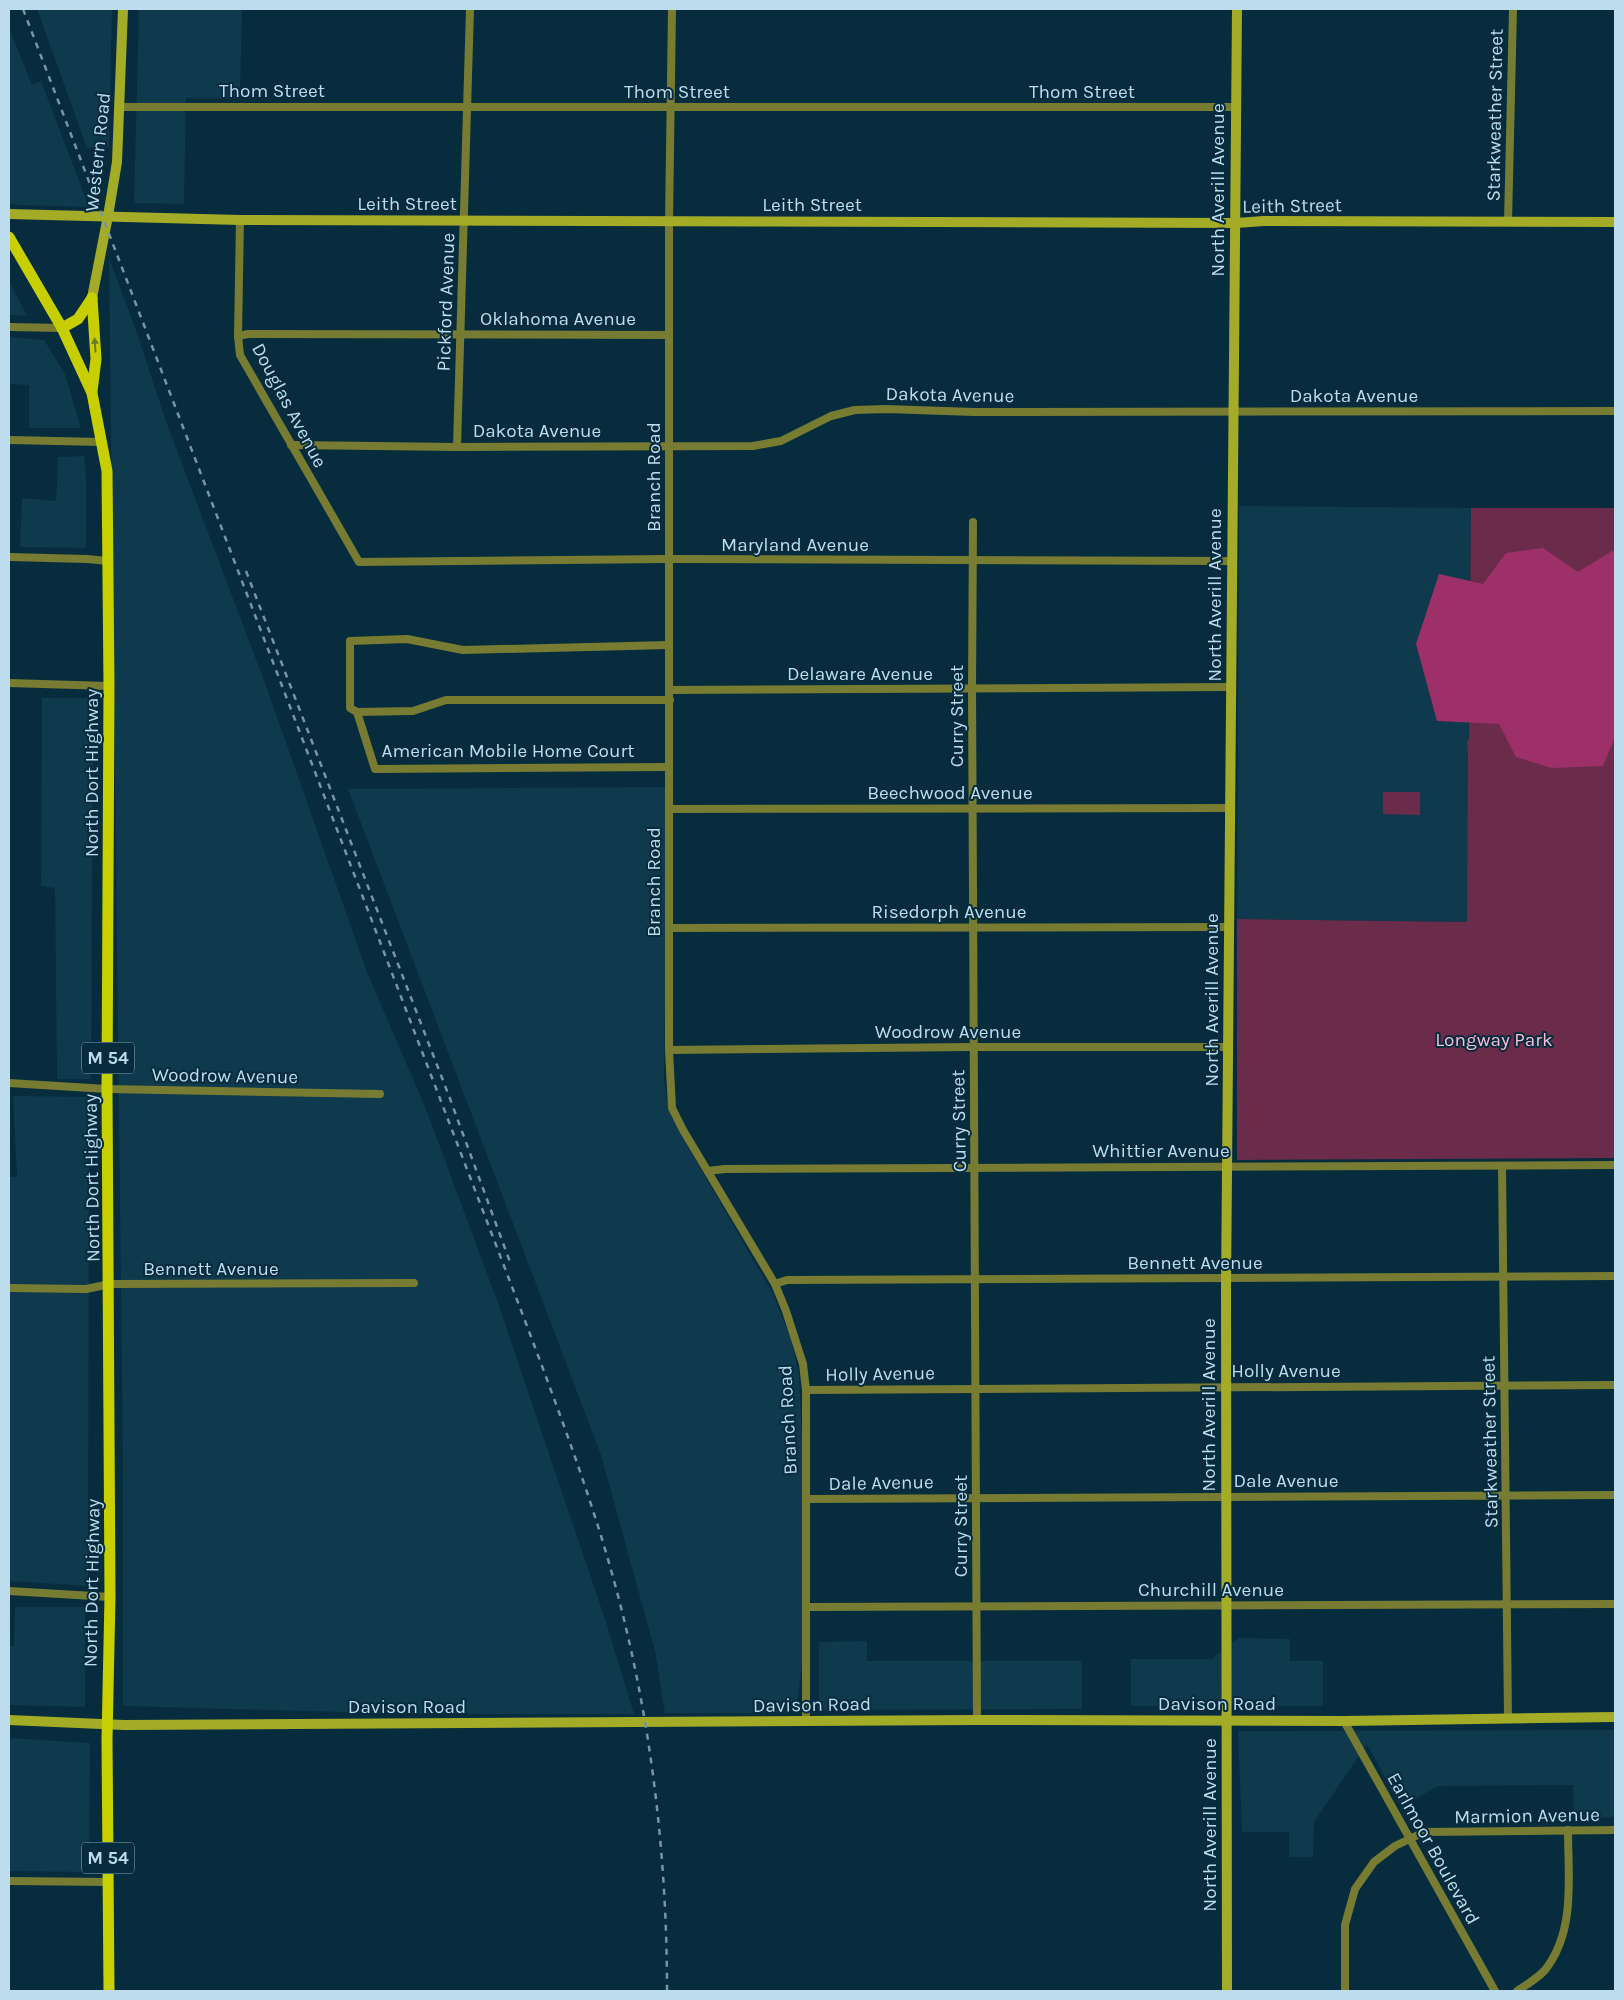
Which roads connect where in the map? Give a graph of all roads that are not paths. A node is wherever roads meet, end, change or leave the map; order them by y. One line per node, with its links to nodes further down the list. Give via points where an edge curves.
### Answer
1 (124, 9): 7 (street, Western Road)
2 (470, 9): 6 (street, Pickford Avenue)
3 (672, 9): 8 (street, Branch Road)
4 (1237, 9): 9 (street, North Averill Avenue)
5 (1513, 9): 15 (street, Starkweather Street)
6 (468, 106): 7 (street, Thom Street); 8 (street, Thom Street); 13 (street, Pickford Avenue)
7 (120, 107): 11 (street, Western Road, via 117,162)
8 (670, 107): 9 (street, Thom Street); 14 (street, Branch Road)
9 (1235, 107): 17 (street, North Averill Avenue)
10 (9, 214): 11 (street, Leith Street)
11 (108, 216): 12 (street, Leith Street); 19 (street, Western Road)
12 (240, 220): 13 (street, Leith Street); 24 (street, Douglas Avenue)
13 (465, 220): 14 (street, Leith Street); 22 (street, Pickford Avenue)
14 (669, 221): 17 (street, Leith Street); 23 (street, Branch Road)
15 (1508, 222): 16 (street, Leith Street); 17 (street, Leith Street)
16 (1615, 222)
17 (1236, 223): 27 (street, North Averill Avenue)
18 (9, 237): 21 (main road, North Dort Highway / M 54)
19 (92, 298): 21 (main road, via 78,319); 25 (main road, one-way to 19, via 96,359)
20 (9, 326): 21 (street)
21 (62, 328): 25 (main road, North Dort Highway / M 54)
22 (460, 334): 23 (street, Oklahoma Avenue); 24 (street, Oklahoma Avenue); 31 (street, Pickford Avenue)
23 (669, 335): 32 (street, Branch Road)
24 (238, 336): 30 (street, Douglas Avenue, via 240,355)
25 (92, 393): 29 (main road, North Dort Highway / M 54)
26 (1615, 411): 27 (street, Dakota Avenue)
27 (1232, 412): 32 (street, Dakota Avenue, via 855,410 831,416 780,441 753,446); 38 (street, North Averill Avenue)
28 (9, 440): 29 (street)
29 (102, 442): 36 (main road, North Dort Highway / M 54, via 107,470)
30 (291, 445): 31 (street, Dakota Avenue); 39 (street, Douglas Avenue)
31 (457, 447): 32 (street, Dakota Avenue)
32 (669, 447): 35 (street, Branch Road)
33 (973, 522): 37 (street, Curry Street)
34 (9, 557): 36 (street)
35 (669, 559): 37 (street, Maryland Avenue); 39 (street, Maryland Avenue); 40 (street, Branch Road)
36 (108, 561): 42 (main road, North Dort Highway / M 54)
37 (972, 561): 38 (street, Maryland Avenue); 44 (street, Curry Street)
38 (1232, 561): 43 (street, North Averill Avenue)
39 (359, 562)
40 (669, 645): 45 (street, Branch Road); 47 (street, American Mobile Home Court, via 463,650 407,639 350,641 350,708)
41 (9, 683): 42 (street)
42 (109, 686): 59 (main road, North Dort Highway / M 54)
43 (1231, 687): 44 (street, Delaware Avenue); 50 (street, North Averill Avenue)
44 (972, 688): 45 (street, Delaware Avenue); 49 (street, Curry Street)
45 (669, 690): 46 (street, Branch Road)
46 (670, 700): 47 (street, American Mobile Home Court, via 446,700 413,712); 48 (street, Branch Road)
47 (357, 712): 48 (street, American Mobile Home Court, via 374,769)
48 (669, 767): 51 (street, Branch Road)
49 (973, 807): 50 (street, Beechwood Avenue); 51 (street, Beechwood Avenue); 52 (street, Curry Street)
50 (1230, 808): 53 (street, North Averill Avenue)
51 (669, 809): 54 (street, Branch Road)
52 (974, 927): 53 (street, Risedorph Avenue); 54 (street, Risedorph Avenue); 55 (street, Curry Street)
53 (1229, 927): 56 (street, North Averill Avenue)
54 (669, 928): 57 (street, Branch Road)
55 (974, 1047): 56 (street, Woodrow Avenue); 57 (street, Woodrow Avenue); 64 (street, Curry Street)
56 (1228, 1047): 62 (street, North Averill Avenue)
57 (669, 1050): 65 (street, Branch Road, via 672,1108)
58 (9, 1084): 59 (street, Woodrow Avenue)
59 (107, 1089): 60 (street, Woodrow Avenue); 71 (main road, North Dort Highway / M 54)
60 (380, 1094)
61 (1615, 1165): 63 (street, Whittier Avenue)
62 (1228, 1166): 63 (street, Whittier Avenue); 64 (street, Whittier Avenue); 68 (street, North Averill Avenue)
63 (1502, 1166): 66 (street, Starkweather Street)
64 (975, 1168): 65 (street, Whittier Avenue); 69 (street, Curry Street)
65 (708, 1171): 72 (street, Branch Road)
66 (1503, 1276): 67 (street, Bennett Avenue); 68 (street, Bennett Avenue); 75 (street, Starkweather Street)
67 (1615, 1276)
68 (1226, 1279): 69 (street, Bennett Avenue); 76 (street, North Averill Avenue)
69 (975, 1280): 72 (street, Bennett Avenue, via 787,1280); 77 (street, Curry Street)
70 (414, 1283): 71 (street, Bennett Avenue)
71 (110, 1284): 73 (street, Bennett Avenue, via 86,1289); 85 (main road, North Dort Highway / M 54)
72 (775, 1284): 78 (street, Branch Road, via 803,1364)
73 (9, 1288)
74 (1615, 1385): 75 (street, Holly Avenue)
75 (1504, 1386): 76 (street, Holly Avenue); 81 (street, Starkweather Street)
76 (1226, 1387): 77 (street, Holly Avenue); 80 (street, North Averill Avenue)
77 (976, 1388): 78 (street, Holly Avenue); 82 (street, Curry Street)
78 (806, 1390): 83 (street, Branch Road)
79 (1615, 1495): 81 (street, Dale Avenue)
80 (1226, 1496): 81 (street, Dale Avenue); 82 (street, Dale Avenue); 88 (street, North Averill Avenue)
81 (1506, 1496): 86 (street, Starkweather Street)
82 (977, 1498): 83 (street, Dale Avenue); 89 (street, Curry Street)
83 (807, 1499): 90 (street, Branch Road)
84 (9, 1591): 85 (street)
85 (110, 1597): 98 (main road, North Dort Highway / M 54)
86 (1507, 1604): 87 (street, Churchill Avenue); 88 (street, Churchill Avenue); 92 (street, Starkweather Street)
87 (1615, 1604)
88 (1226, 1605): 89 (street, Churchill Avenue); 95 (street, North Averill Avenue)
89 (976, 1606): 90 (street, Churchill Avenue); 94 (street, Curry Street)
90 (807, 1608): 97 (street, Branch Road)
91 (1615, 1717): 92 (street, Davison Road)
92 (1508, 1718): 96 (street, Davison Road)
93 (9, 1720): 98 (street, Davison Road)
94 (977, 1720): 95 (street, Davison Road); 97 (street, Davison Road)
95 (1226, 1720): 96 (street, Davison Road); 105 (street, North Averill Avenue)
96 (1344, 1721): 101 (street, Earlmoor Boulevard)
97 (806, 1722): 98 (street, Davison Road)
98 (107, 1725): 103 (main road, North Dort Highway / M 54)
99 (1568, 1830): 100 (street, Marmion Avenue); 101 (street, Marmion Avenue, via 1424,1832); 108 (street, via 1569,1909 1560,1947 1544,1971)
100 (1615, 1830)
101 (1410, 1838): 106 (street, Marmion Avenue, via 1374,1862 1355,1889 1345,1925); 107 (street, Earlmoor Boulevard)
102 (9, 1881): 103 (street)
103 (108, 1882): 104 (main road, North Dort Highway / M 54)
104 (109, 1991)
105 (1227, 1991)
106 (1345, 1991)
107 (1496, 1991)
108 (1517, 1991)

